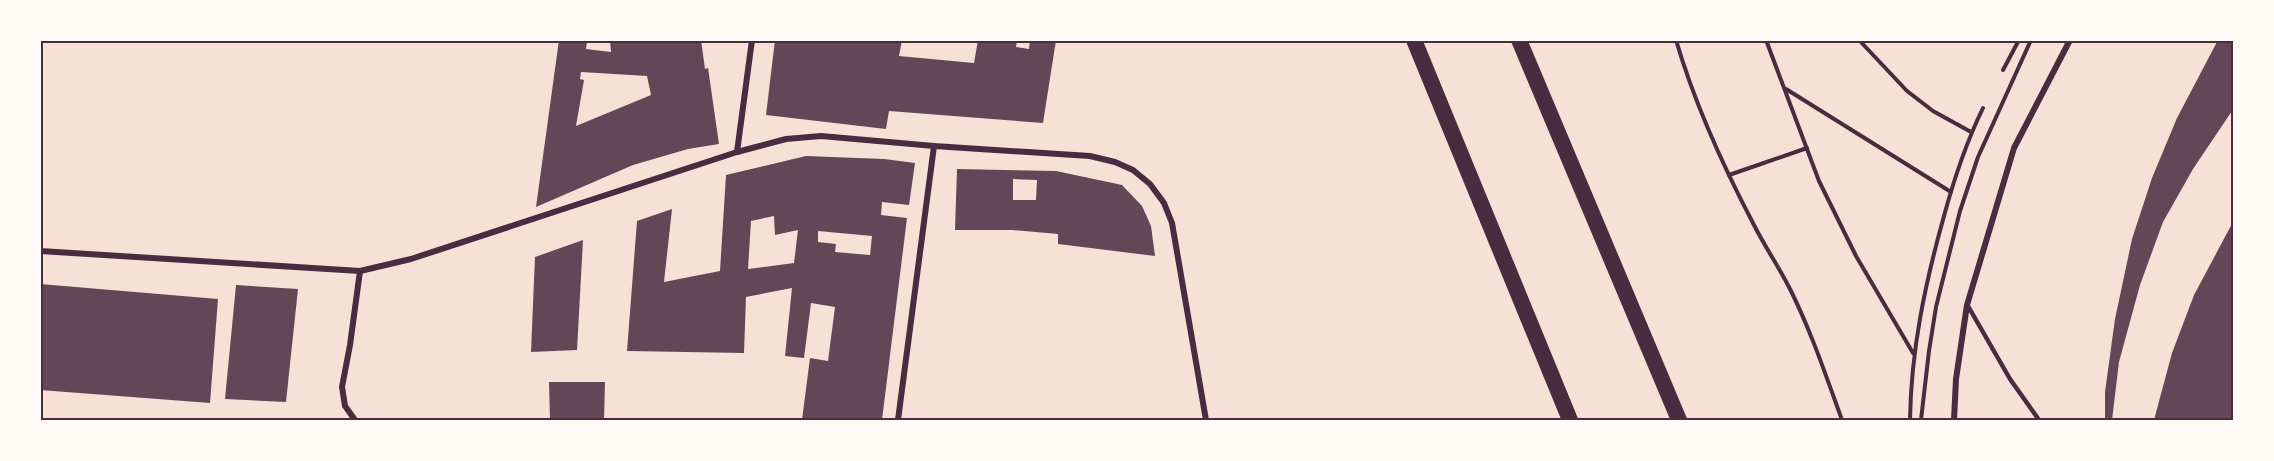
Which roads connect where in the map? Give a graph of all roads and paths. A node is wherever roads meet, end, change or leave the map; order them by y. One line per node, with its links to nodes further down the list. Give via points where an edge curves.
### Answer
1 (752, 40): 15 (street)
2 (1414, 40): 25 (highway)
3 (1518, 40): 26 (highway)
4 (1676, 40): 16 (path, via 1713,145)
5 (1766, 40): 10 (path)
6 (1859, 40): 12 (path, via 1907,91)
7 (2019, 40): 9 (path)
8 (2070, 40): 20 (street, via 2014,148)
9 (2003, 70)
10 (1785, 89): 14 (path); 17 (path)
11 (1983, 108): 12 (path)
12 (1971, 132): 17 (path)
13 (934, 146): 15 (street, via 821,136 786,139); 23 (street); 24 (street, via 1089,156 1133,170 1150,184 1172,223)
14 (1807, 148): 16 (path); 21 (path, via 1856,255)
15 (737, 152): 19 (street, via 411,259)
16 (1729, 176): 27 (path, via 1790,289)
17 (1951, 192): 21 (path, via 1923,297)
18 (40, 250): 19 (street)
19 (360, 271): 22 (street, via 342,387 345,406)
20 (1967, 305): 29 (street); 30 (lane)
21 (1913, 353): 28 (path)
22 (355, 420)
23 (898, 420)
24 (1206, 420)
25 (1569, 420)
26 (1679, 420)
27 (1842, 420)
28 (1910, 420)
29 (1954, 420)
30 (2039, 420)

